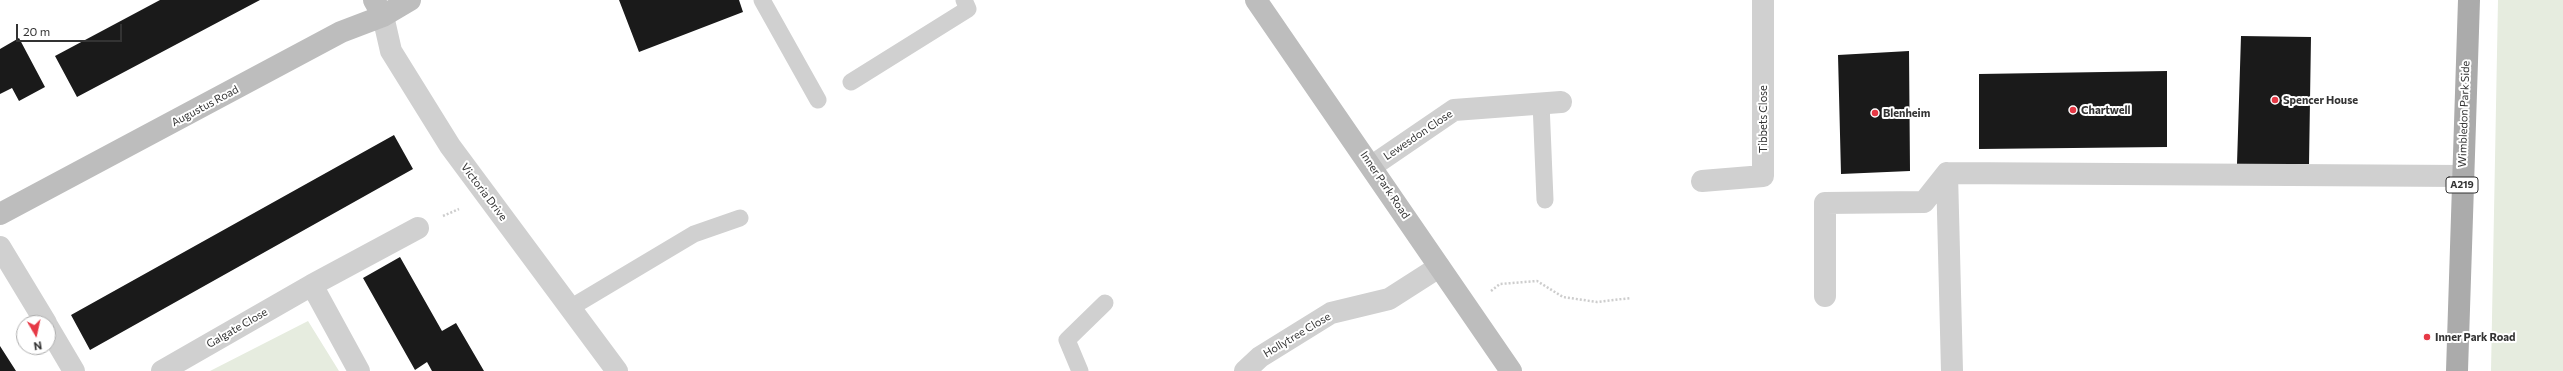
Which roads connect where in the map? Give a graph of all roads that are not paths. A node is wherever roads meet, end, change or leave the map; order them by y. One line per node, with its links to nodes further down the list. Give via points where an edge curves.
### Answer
1 (410, 0): 7 (street, Augustus Road)
2 (762, 0): 9 (lane)
3 (964, 0): 8 (lane, via 968,9)
4 (1256, 0): 11 (street, Inner Park Road)
5 (1763, 0): 14 (street, Tibbets Close, via 1763,176)
6 (2469, 0): 13 (main road, Wimbledon Park Side / A219)
7 (378, 8): 16 (street, Augustus Road, via 341,32); 24 (street, Victoria Drive, via 391,51 450,146)
8 (851, 82)
9 (818, 100)
10 (1551, 102): 11 (street, Lewesdon Close, via 1454,110); 15 (lane)
11 (1372, 166): 20 (street, Inner Park Road)
12 (1948, 173): 13 (street); 22 (street, via 1924,202 1825,203); 34 (street)
13 (2462, 176): 35 (main road, Wimbledon Park Side / A219)
14 (1702, 181)
15 (1545, 200)
16 (0, 214)
17 (740, 218): 24 (lane, via 694,234)
18 (418, 228): 21 (street, Galgate Close)
19 (0, 247): 25 (street)
20 (1439, 267): 32 (street, Hollytree Close, via 1389,299 1331,313 1260,357); 33 (street, Inner Park Road)
21 (312, 285): 28 (street, Galgate Close); 29 (street)
22 (1825, 296)
23 (1105, 303): 31 (lane, via 1067,340)
24 (570, 308): 30 (street, Victoria Drive)
25 (41, 315)
26 (56, 341): 27 (street)
27 (74, 371)
28 (162, 371)
29 (359, 371)
30 (617, 371)
31 (1080, 371)
32 (1245, 371)
33 (1511, 371)
34 (1952, 371)
35 (2458, 371)

